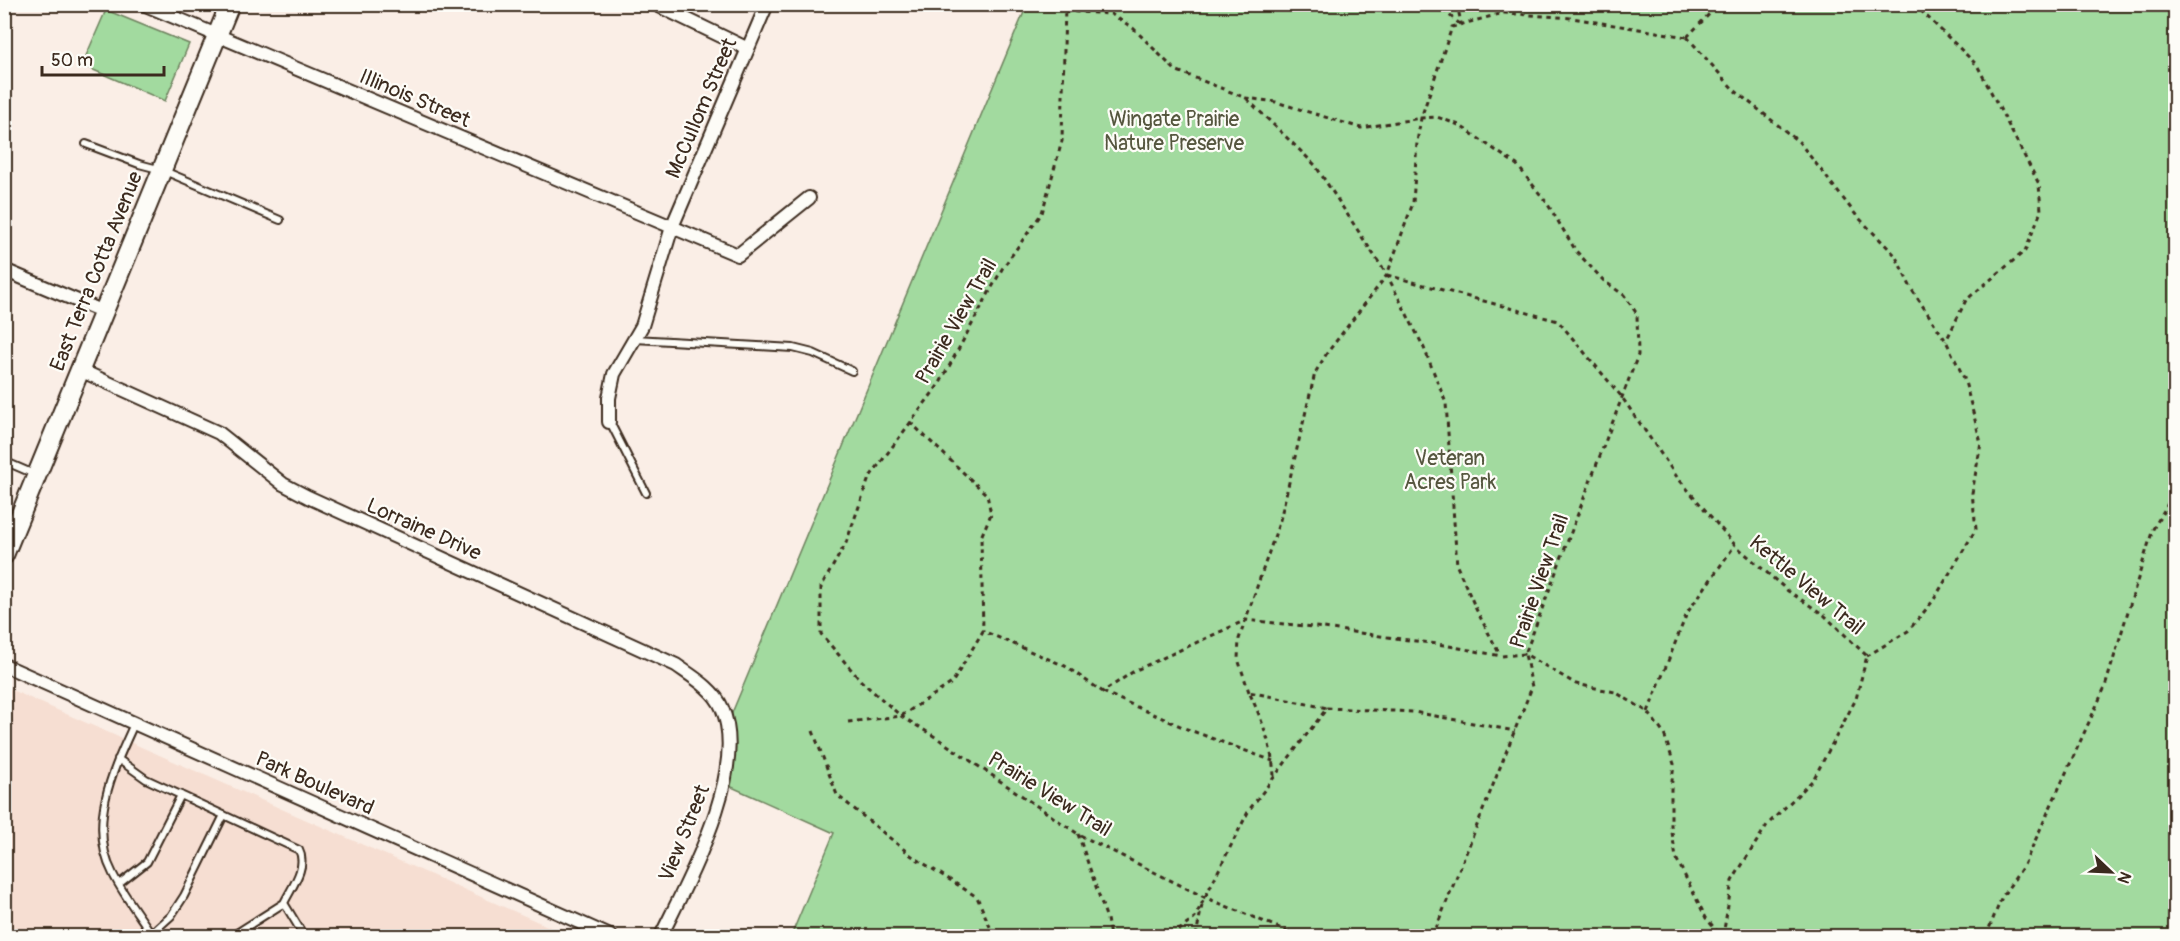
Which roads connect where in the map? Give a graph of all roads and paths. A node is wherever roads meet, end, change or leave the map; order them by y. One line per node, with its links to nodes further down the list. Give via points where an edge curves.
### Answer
1 (143, 4): 12 (street, Illinois Street)
2 (230, 4): 12 (main road, East Terra Cotta Avenue)
3 (655, 4): 14 (street)
4 (766, 4): 14 (street, McCullom Street)
5 (1065, 4): 10 (path, Prairie View Trail)
6 (1436, 4): 11 (path)
7 (1457, 4): 11 (path)
8 (1719, 4): 13 (path)
9 (1914, 4): 26 (path, via 1977,65 2039,184 2041,211 2025,251 1966,300)
10 (1065, 11): 15 (path, via 1111,14 1133,28 1175,70); 31 (path, Prairie View Trail, via 1062,141 1042,213 1002,269 940,383)
11 (1461, 25): 13 (path, via 1503,13 1572,18); 16 (path, via 1452,27)
12 (217, 36): 18 (main road, East Terra Cotta Avenue); 21 (street, Illinois Street)
13 (1687, 37): 26 (path, Kettle View Trail, via 1734,90 1799,142 1856,214 1895,255 1912,290)
14 (748, 49): 21 (street, McCullom Street)
15 (1246, 98): 16 (path, via 1276,102 1361,128); 23 (path, via 1315,165)
16 (1421, 118): 23 (path, via 1413,203); 29 (path, via 1437,117 1459,125 1516,165 1547,203 1576,251 1604,281 1624,295 1637,314 1638,355)
17 (86, 144): 18 (lane)
18 (162, 170): 20 (lane); 24 (main road, East Terra Cotta Avenue)
19 (809, 198): 21 (street, Illinois Street, via 738,255)
20 (280, 220)
21 (672, 227): 25 (street, McCullom Street)
22 (4, 270): 24 (street)
23 (1387, 275): 29 (path, via 1558,321); 38 (path, via 1315,374 1280,520); 41 (path, via 1424,348 1446,403 1457,566)
24 (104, 312): 27 (main road, East Terra Cotta Avenue)
25 (635, 339): 28 (lane, via 793,348); 30 (street, McCullom Street, via 615,374)
26 (1946, 341): 42 (path, Kettle View Trail, via 1964,378 1981,444 1972,494 1976,529 1933,601 1908,630)
27 (80, 370): 33 (main road, East Terra Cotta Avenue); 53 (street, Lorraine Drive, via 219,433 283,484 308,497 676,665 702,684 722,708)
28 (852, 370)
29 (1621, 396): 36 (path, Kettle View Trail, via 1677,477); 40 (path, Prairie View Trail)
30 (609, 422): 35 (lane)
31 (910, 422): 39 (path, via 987,495 991,514 981,537); 48 (path, Prairie View Trail, via 869,478 846,543 821,587 821,634 861,681)
32 (4, 461): 33 (lane)
33 (37, 475): 37 (main road, East Terra Cotta Avenue)
34 (2175, 490): 75 (path, via 2153,529 2105,687 2024,865 2002,897)
35 (646, 493)
36 (1735, 545): 42 (path, Kettle View Trail, via 1788,591 1824,615); 47 (path, via 1687,613)
37 (4, 555)
38 (1246, 620): 41 (path); 44 (path, via 1134,671); 45 (path, via 1239,639 1238,659)
39 (982, 631): 44 (path, via 1065,666); 48 (path, via 952,683)
40 (1525, 654): 41 (path); 47 (path, via 1576,684 1615,692); 52 (path, Prairie View Trail, via 1533,687)
41 (1501, 656)
42 (1867, 656): 74 (path, via 1856,699 1813,780 1767,825 1732,881)
43 (4, 665): 50 (street, Park Boulevard)
44 (1103, 692): 55 (path)
45 (1248, 692): 46 (path); 55 (path, via 1265,726)
46 (1327, 708): 52 (path, via 1414,712); 56 (path)
47 (1648, 712): 74 (path, via 1664,734 1674,764 1671,826 1676,858 1706,918)
48 (900, 716): 49 (path); 59 (path, Prairie View Trail)
49 (848, 722)
50 (134, 723): 54 (lane); 66 (street, Park Boulevard)
51 (813, 731): 68 (path, via 837,795 912,856 977,897)
52 (1515, 731): 73 (path, Prairie View Trail)
53 (729, 740): 67 (street, View Street, via 729,763 717,808)
54 (118, 759): 57 (lane, via 146,779); 60 (lane, via 102,811 101,829 107,859)
55 (1273, 762): 56 (path)
56 (1274, 778): 61 (path, via 1250,810)
57 (181, 795): 58 (lane); 60 (lane, via 147,862)
58 (224, 815): 62 (lane, via 299,850 300,869); 63 (lane, via 184,896)
59 (1078, 834): 61 (path, Prairie View Trail); 69 (path)
60 (119, 884): 63 (lane)
61 (1204, 897): 70 (path, via 1194,919); 71 (path); 72 (path, Prairie View Trail)
62 (284, 903): 64 (lane); 65 (lane)
63 (152, 935)
64 (232, 936)
65 (304, 936)
66 (610, 936)
67 (661, 936)
68 (994, 936)
69 (1110, 936)
70 (1171, 936)
71 (1196, 936)
72 (1299, 936)
73 (1433, 936)
74 (1722, 936)
75 (1986, 936)

